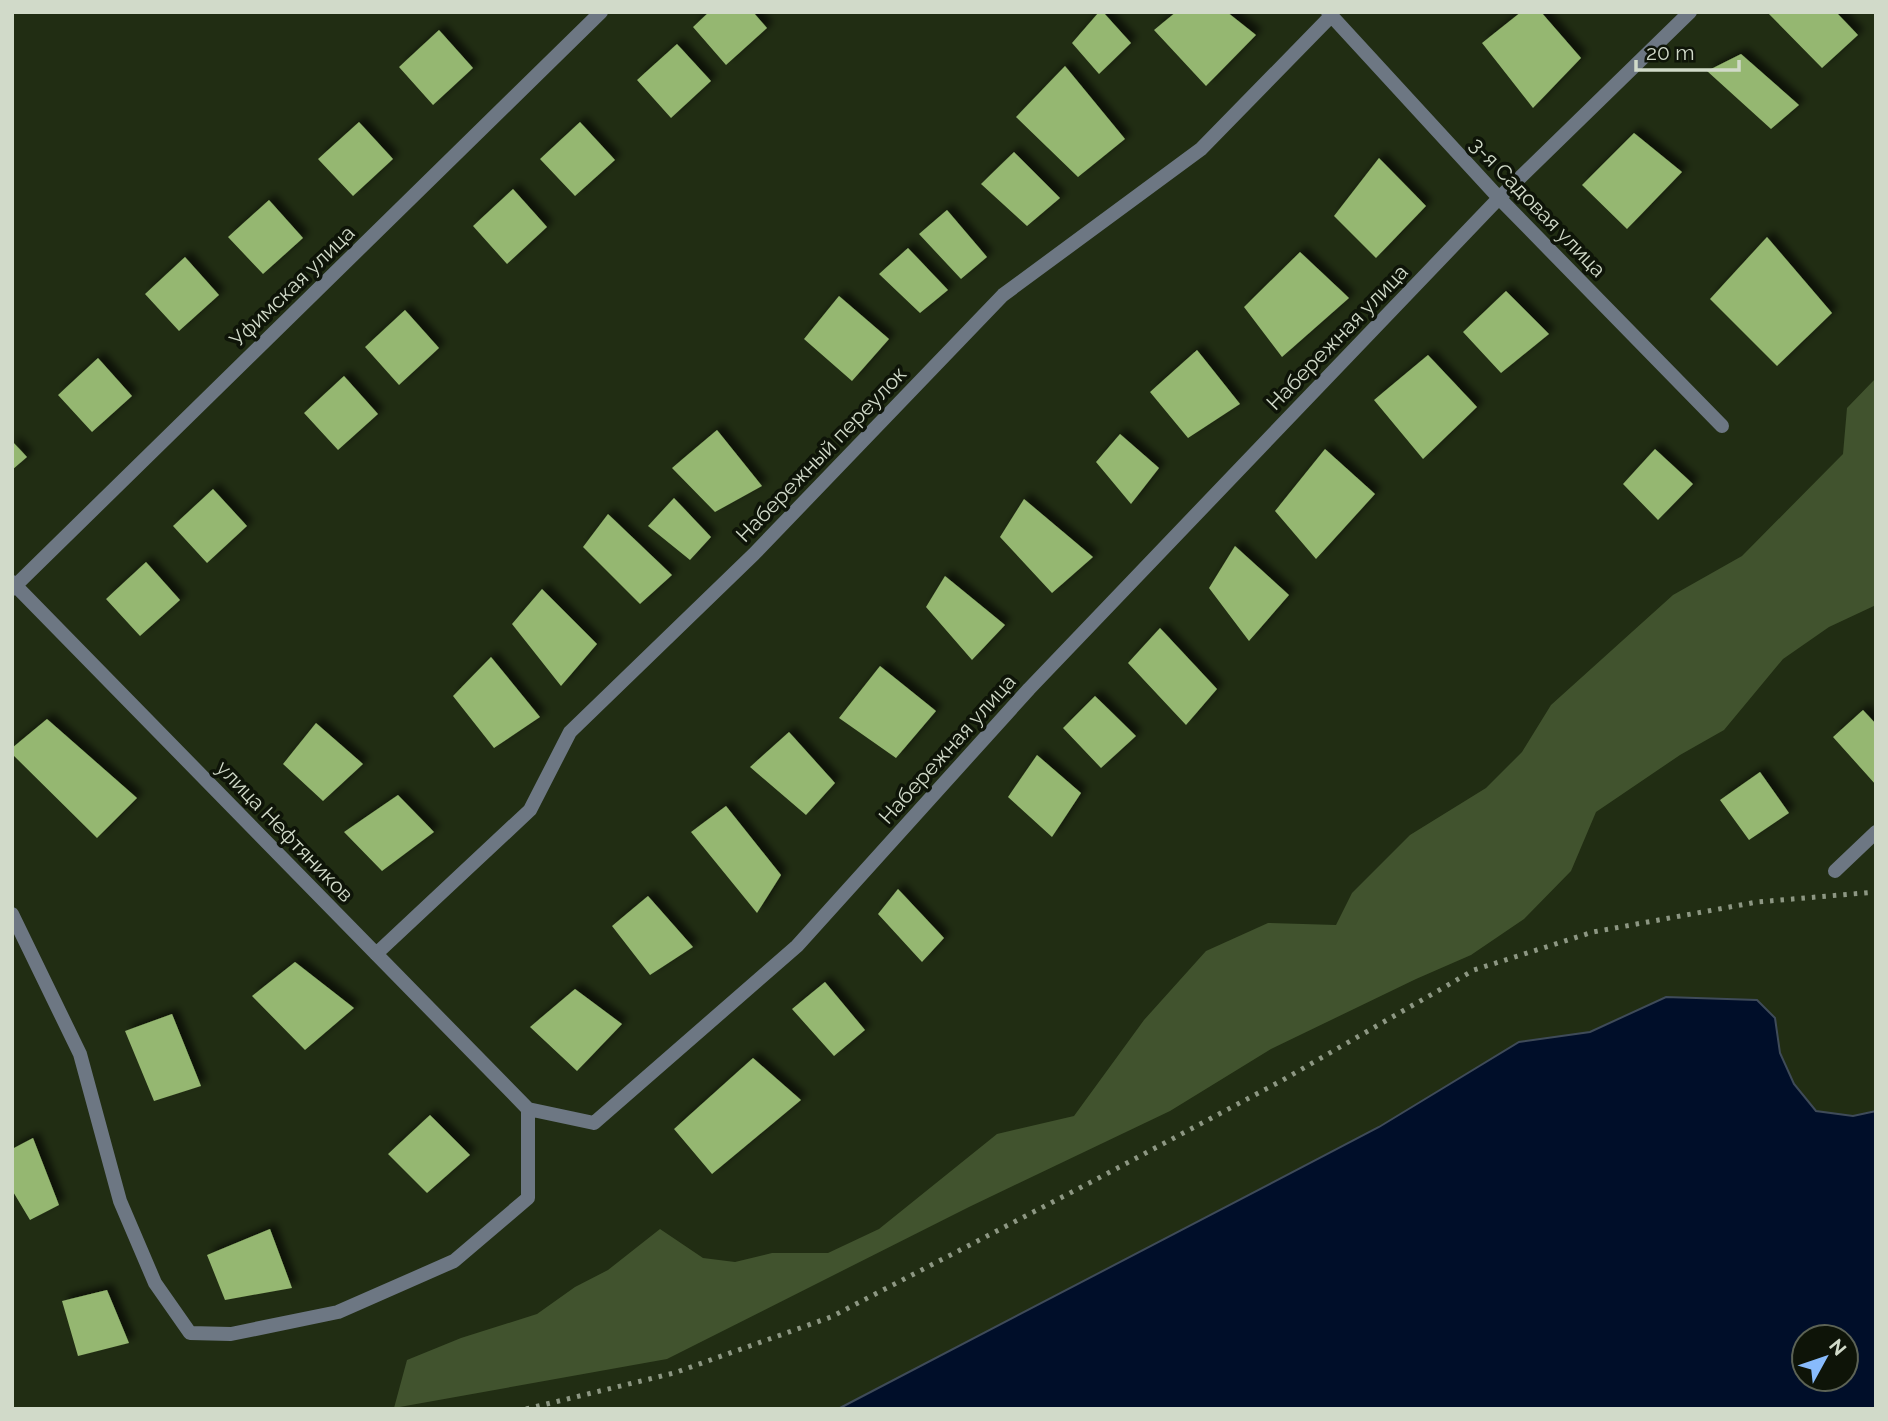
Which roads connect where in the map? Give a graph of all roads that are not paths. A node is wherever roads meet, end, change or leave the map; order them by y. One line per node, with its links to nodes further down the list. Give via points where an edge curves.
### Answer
1 (601, 12): 6 (street, Уфимская улица)
2 (1690, 12): 4 (street, Набережная улица)
3 (1330, 14): 4 (street, 3-я Садовая улица); 10 (street, Набережный переулок, via 1202,149 1003,295 754,554 570,732 530,810)
4 (1499, 198): 5 (street, 3-я Садовая улица); 11 (street, Набережная улица, via 1029,689 797,946 594,1123)
5 (1722, 426)
6 (14, 585): 10 (street, улица Нефтяников)
7 (1876, 832): 8 (street)
8 (1835, 871)
9 (12, 914): 11 (street, via 80,1055 120,1201 155,1283 190,1332 231,1334 338,1312 454,1261 528,1198)
10 (376, 954): 11 (street, улица Нефтяников)
11 (528, 1109)

